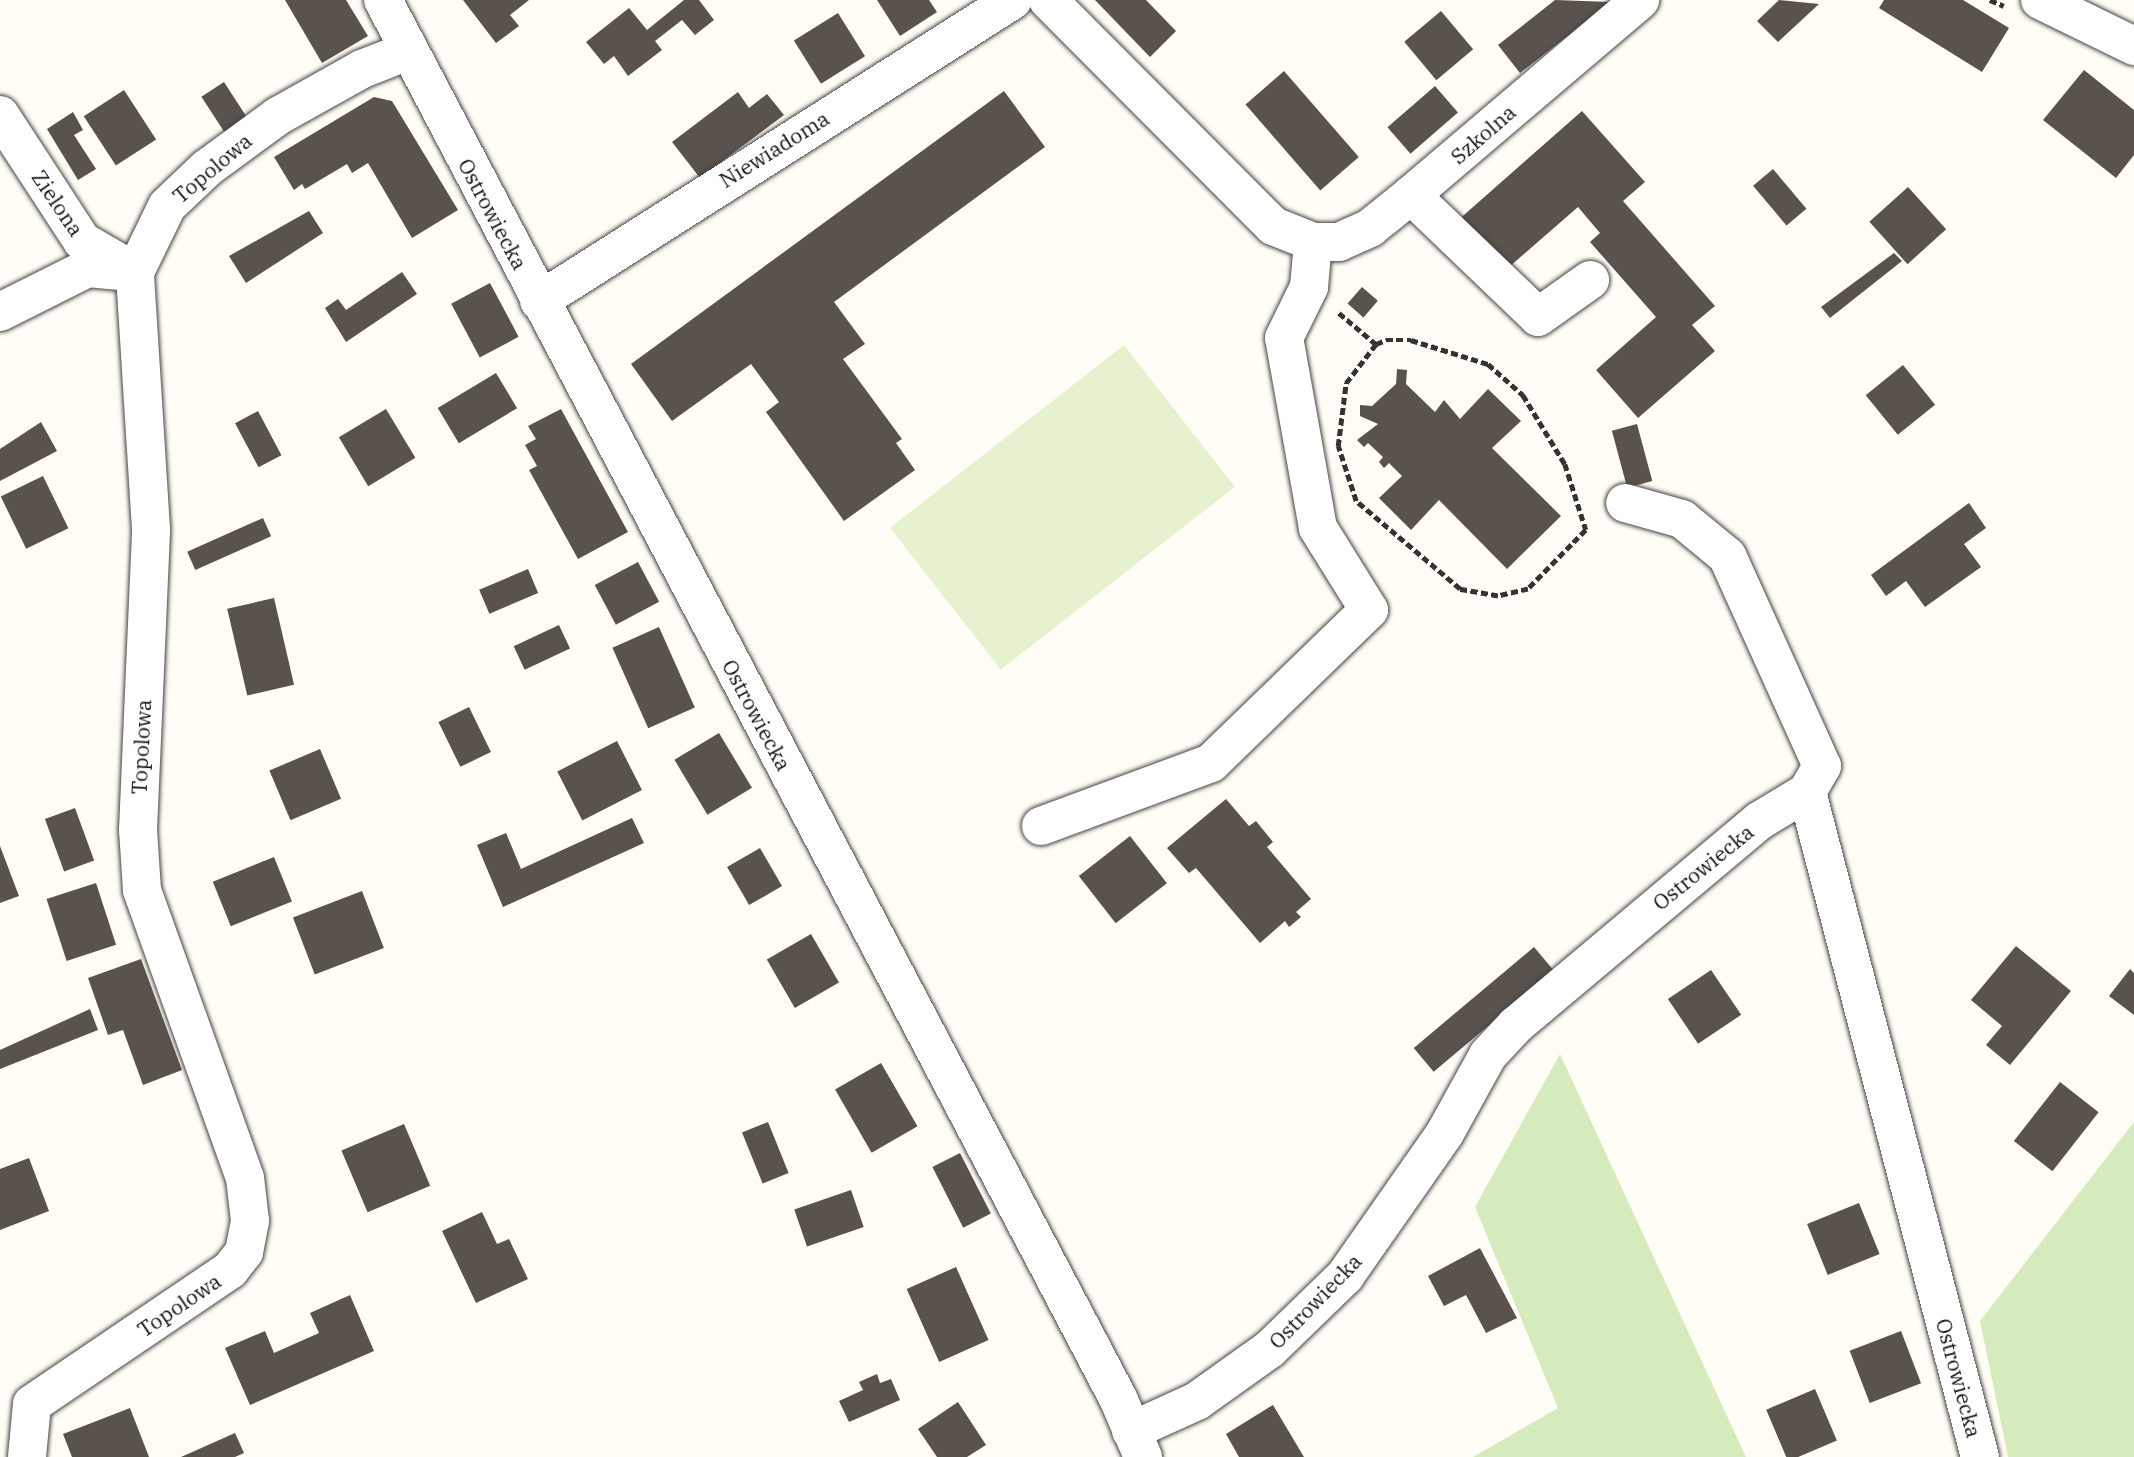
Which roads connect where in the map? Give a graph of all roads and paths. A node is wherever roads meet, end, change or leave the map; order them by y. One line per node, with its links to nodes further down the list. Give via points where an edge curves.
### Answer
1 (383, 0): 7 (street, Ostrowiecka)
2 (1013, 0): 13 (street, Niewiadoma)
3 (1048, 0): 10 (street, Szkolna, via 1248,205 1273,226)
4 (1640, 0): 9 (street, Szkolna)
5 (2040, 0): 6 (street)
6 (2134, 46)
7 (408, 51): 11 (street, Topolowa, via 362,69 278,116 206,168 167,206); 13 (street, Ostrowiecka)
8 (0, 114): 11 (street, Zielona, via 82,241)
9 (1411, 195): 10 (street, Szkolna, via 1370,228 1339,242); 12 (street, via 1538,317)
10 (1313, 242): 19 (street, via 1309,287 1284,338 1318,528 1369,610 1211,763)
11 (135, 272): 14 (street, via 88,268); 21 (street, Topolowa, via 151,529 138,830 142,890 245,1178 250,1221 244,1252 230,1270 32,1404)
12 (1590, 280)
13 (539, 301): 20 (street, Ostrowiecka)
14 (0, 312)
15 (1356, 328): 16 (path)
16 (1376, 344): 16 (path, via 1411,340 1488,364 1523,395 1565,464 1586,530 1528,589 1498,596 1460,589 1356,500 1338,446 1346,383)
17 (1625, 503): 18 (street, via 1682,519 1727,556 1822,766)
18 (1807, 792): 20 (street, Ostrowiecka, via 1759,821 1516,1025 1488,1055 1445,1133 1345,1276 1270,1349); 22 (street, Ostrowiecka)
19 (1041, 826)
20 (1137, 1444)
21 (27, 1457)
22 (1980, 1457)

